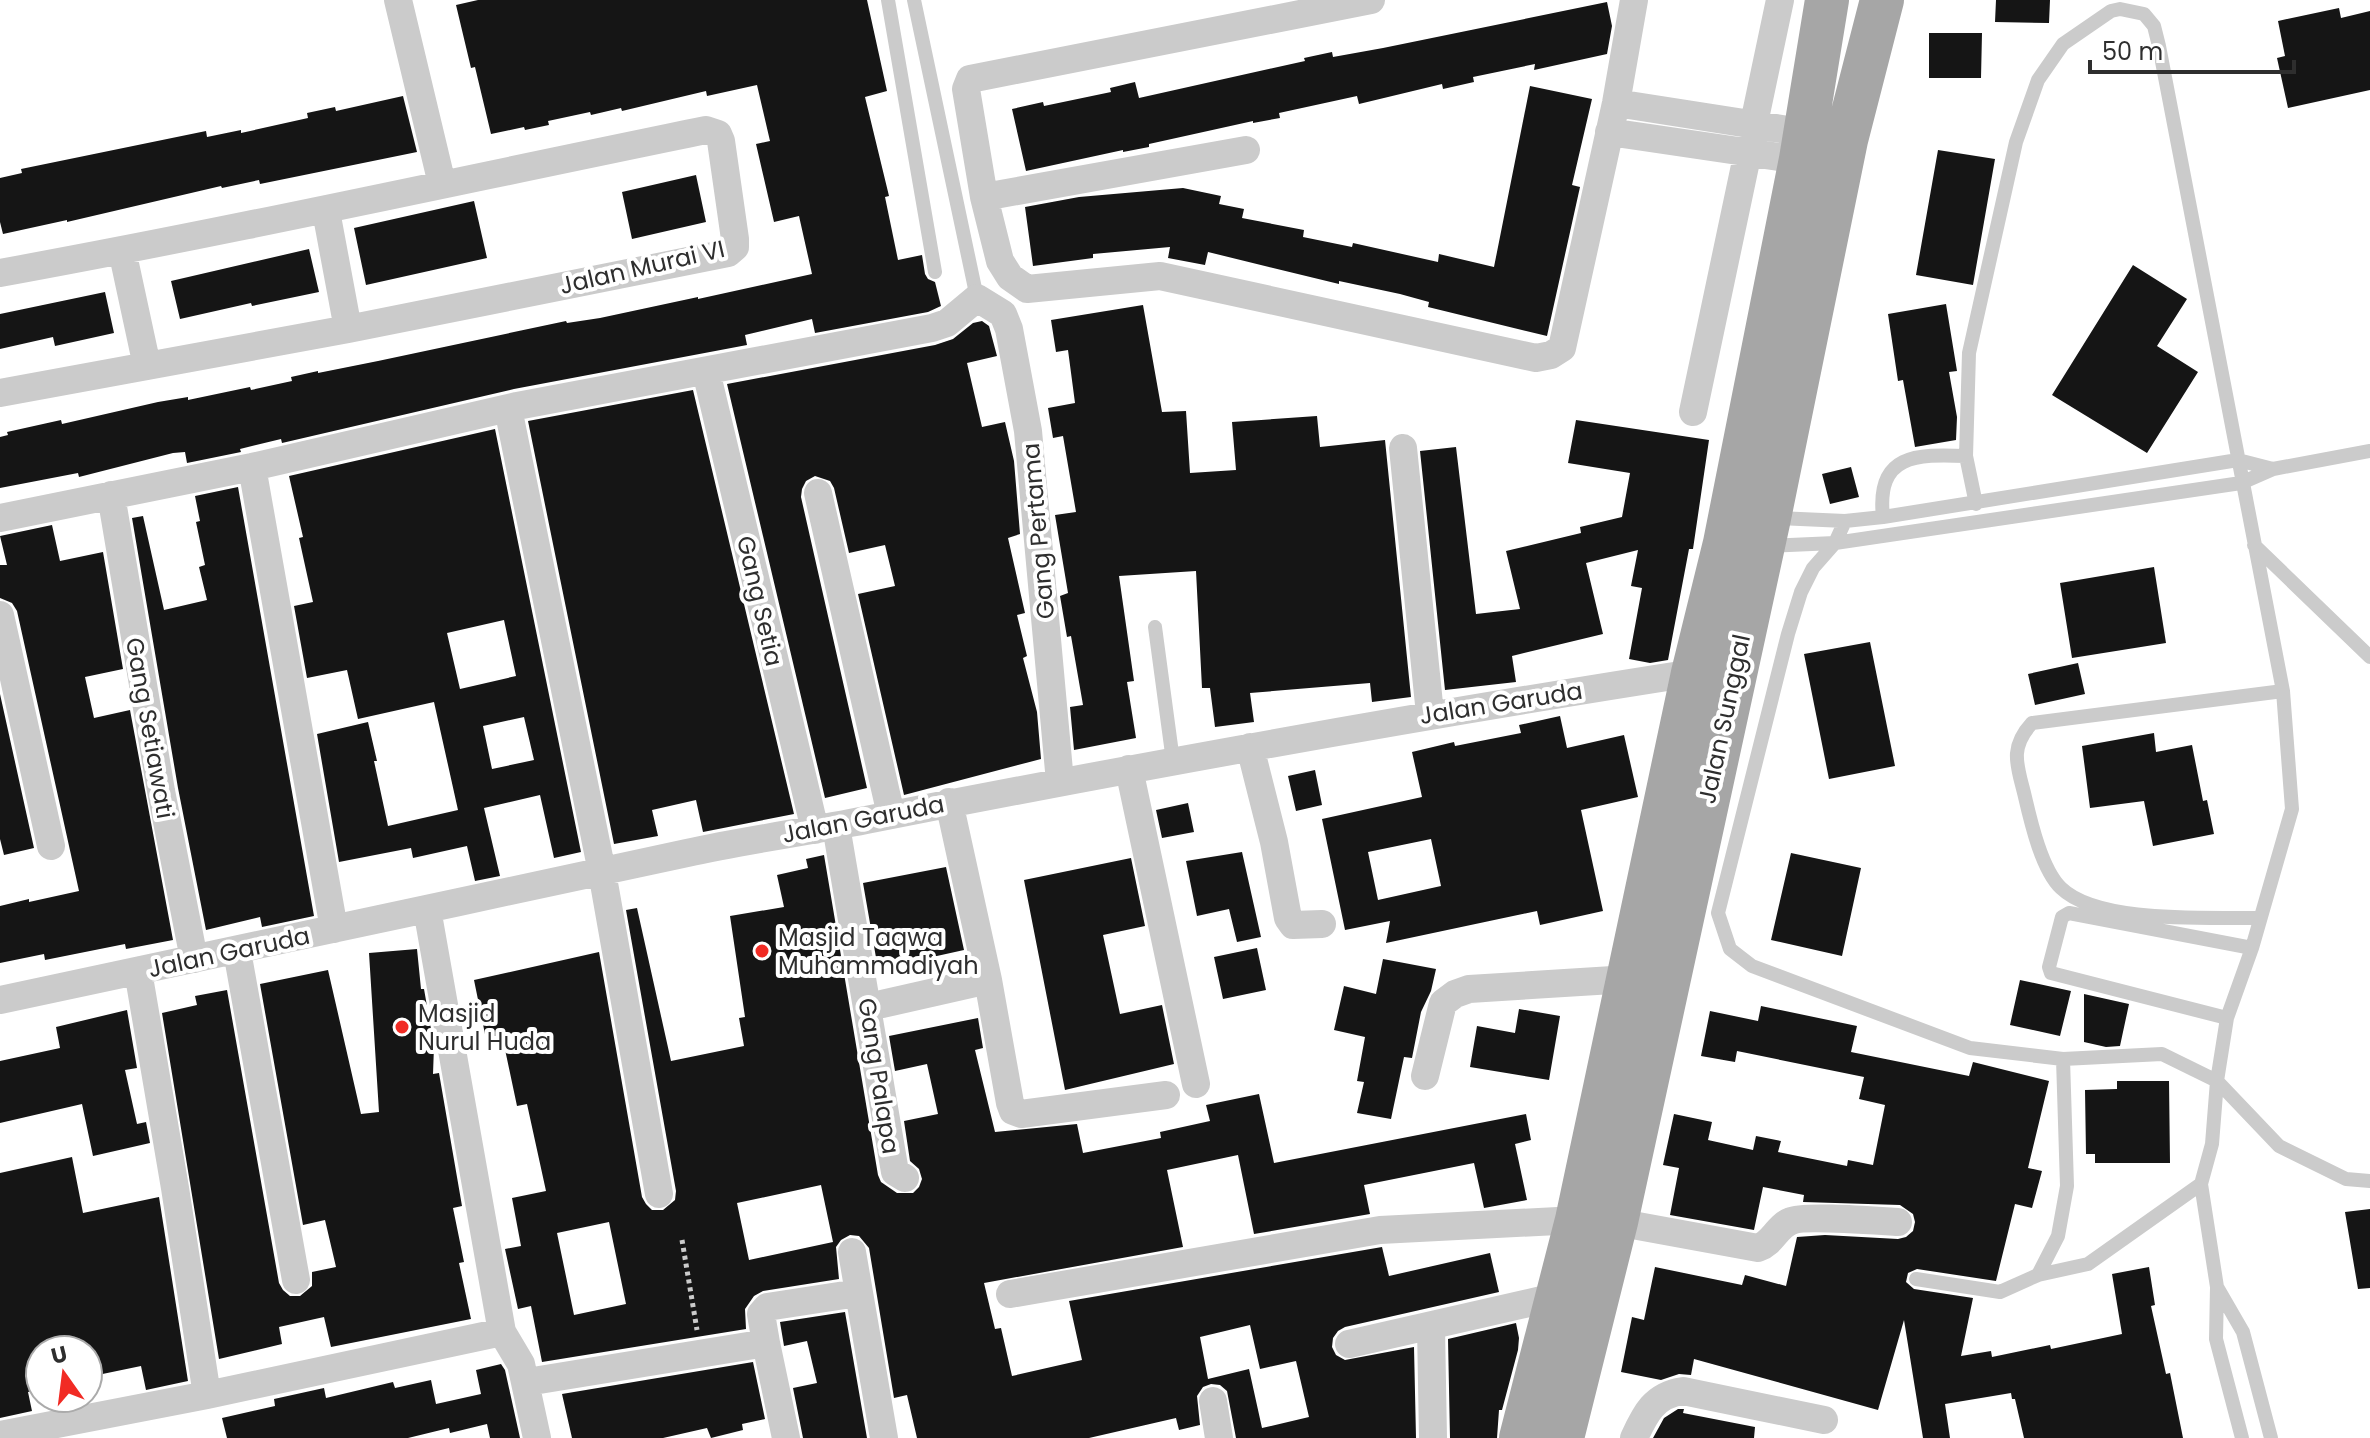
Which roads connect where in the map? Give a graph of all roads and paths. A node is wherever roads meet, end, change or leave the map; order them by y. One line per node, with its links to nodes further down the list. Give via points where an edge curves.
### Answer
1 (398, 0): 16 (street)
2 (888, 0): 10 (lane)
3 (914, 0): 9 (lane)
4 (1371, 0): 17 (street, via 973,77 966,89)
5 (1634, 0): 11 (street)
6 (1780, 0): 13 (street)
7 (1827, 0): 14 (main road, Jalan Sunggal)
8 (1882, 0): 14 (main road, Jalan Sunggal)
9 (931, 88): 10 (lane); 22 (lane)
10 (904, 96): 20 (lane)
11 (1616, 103): 12 (street); 13 (street)
12 (1609, 132): 13 (street); 17 (street, via 1562,348 1536,358 1160,276 1027,289 1000,261)
13 (1749, 139): 14 (street); 27 (street)
14 (1823, 149): 42 (main road, Jalan Sunggal)
15 (1246, 150): 17 (street)
16 (442, 184): 18 (street, Jalan Murai VI); 23 (street, Jalan Murai VI, via 712,130 721,141 735,247 728,253)
17 (984, 197)
18 (326, 211): 19 (street, Jalan Murai VI); 23 (street)
19 (122, 250): 21 (street, Jalan Murai VI); 24 (street)
20 (935, 272)
21 (0, 273)
22 (977, 298): 25 (street, via 947,323 932,328); 54 (street, Gang Pertama, via 1003,314 1009,329 1028,431)
23 (348, 329): 24 (street, Jalan Murai VI)
24 (147, 366): 26 (street, Jalan Murai VI)
25 (706, 371): 33 (street, via 517,406); 57 (street, Gang Setia)
26 (0, 393)
27 (1693, 412)
28 (510, 418): 59 (street)
29 (1403, 448): 50 (street)
30 (2370, 451): 34 (lane)
31 (1966, 456): 32 (lane, via 1969,353 2016,142 2038,80 2063,44 2099,17 2120,9 2144,14 2154,26); 38 (lane); 39 (lane, via 1926,454 1904,461 1892,470 1880,496)
32 (2238, 460): 34 (lane); 35 (lane); 38 (lane)
33 (252, 467): 37 (street); 63 (street)
34 (2273, 469): 35 (lane)
35 (2241, 483): 43 (lane); 44 (lane)
36 (818, 493): 56 (street)
37 (111, 495): 40 (street); 66 (street, Gang Setiawati)
38 (1976, 504): 39 (lane)
39 (1883, 517): 41 (lane)
40 (0, 518)
41 (1845, 521): 42 (lane); 43 (lane)
42 (1747, 531): 43 (lane); 48 (main road, Jalan Sunggal)
43 (1835, 543): 73 (lane, via 1813,568 1788,634 1718,913 1730,949 1752,966 1970,1048)
44 (2253, 545): 47 (lane); 49 (lane)
45 (0, 615): 58 (street)
46 (1155, 627): 52 (lane)
47 (2370, 657)
48 (1713, 677): 50 (street, Jalan Garuda); 68 (main road, Jalan Sunggal); 82 (main road, Jalan Sunggal)
49 (2283, 691): 61 (lane, via 2292,809); 61 (lane, via 2032,723 2017,744 2032,826 2051,876 2069,894 2143,917)
50 (1430, 714): 51 (street, Jalan Garuda)
51 (1250, 747): 52 (street, Jalan Garuda); 62 (street, via 1288,918 1293,925)
52 (1173, 761): 53 (street, Jalan Garuda)
53 (1129, 769): 54 (street, Jalan Garuda); 76 (street)
54 (1060, 782): 55 (street, Jalan Garuda)
55 (949, 802): 56 (street, Jalan Garuda); 69 (street)
56 (891, 815): 57 (street, Jalan Garuda)
57 (826, 828): 59 (street, Jalan Garuda); 78 (street, Gang Palapa, via 895,1172)
58 (51, 846)
59 (602, 872): 60 (street, Jalan Garuda); 81 (street)
60 (427, 909): 63 (street, Jalan Garuda); 94 (street)
61 (2259, 918): 64 (lane)
62 (1322, 924)
63 (334, 929): 65 (street, Jalan Garuda)
64 (2252, 948): 72 (lane); 72 (lane, via 2069,913 2062,917 2051,973)
65 (237, 951): 66 (street, Jalan Garuda); 88 (street)
66 (194, 959): 67 (street, Jalan Garuda)
67 (138, 971): 70 (street, Jalan Garuda); 99 (street)
68 (1629, 979): 74 (street, via 1455,994 1443,1003); 82 (main road, Jalan Sunggal)
69 (988, 980): 71 (street); 77 (street, via 1013,1111)
70 (0, 1000)
71 (882, 1004)
72 (2227, 1018): 75 (lane)
73 (2063, 1059): 75 (lane, via 2162,1054); 86 (lane, via 2067,1186 2058,1236)
74 (1425, 1076)
75 (2217, 1081): 79 (lane, via 2279,1146 2346,1179); 80 (lane, via 2212,1144)
76 (1196, 1084)
77 (1166, 1095)
78 (905, 1178)
79 (2370, 1181)
80 (2201, 1184): 86 (lane, via 2088,1264); 89 (lane)
81 (659, 1194)
82 (1596, 1221): 83 (street, via 1758,1248 1797,1218); 91 (street, via 1380,1230); 92 (main road, Jalan Sunggal); 109 (main road, Jalan Sunggal)
83 (1898, 1222)
84 (682, 1240): 97 (path)
85 (852, 1252): 90 (street)
86 (2038, 1275): 87 (lane, via 2000,1292)
87 (1916, 1279)
88 (296, 1280)
89 (2217, 1287): 111 (lane, via 2216,1339); 112 (lane, via 2243,1332)
90 (858, 1293): 95 (street, via 767,1307 761,1314); 105 (street)
91 (1010, 1294)
92 (1555, 1297): 93 (street); 108 (main road, Jalan Sunggal)
93 (1431, 1327): 96 (street); 107 (street)
94 (502, 1332): 98 (street); 99 (street)
95 (766, 1343): 97 (street); 104 (street)
96 (1349, 1344)
97 (702, 1354): 98 (street)
98 (527, 1382): 103 (street)
99 (207, 1395): 102 (street)
100 (1213, 1401): 106 (street)
101 (1824, 1420): 110 (street, via 1672,1392 1647,1410)
102 (0, 1435)
103 (537, 1438)
104 (786, 1438)
105 (884, 1438)
106 (1219, 1438)
107 (1433, 1438)
108 (1521, 1438)
109 (1562, 1438)
110 (1634, 1438)
111 (2242, 1438)
112 (2271, 1438)

